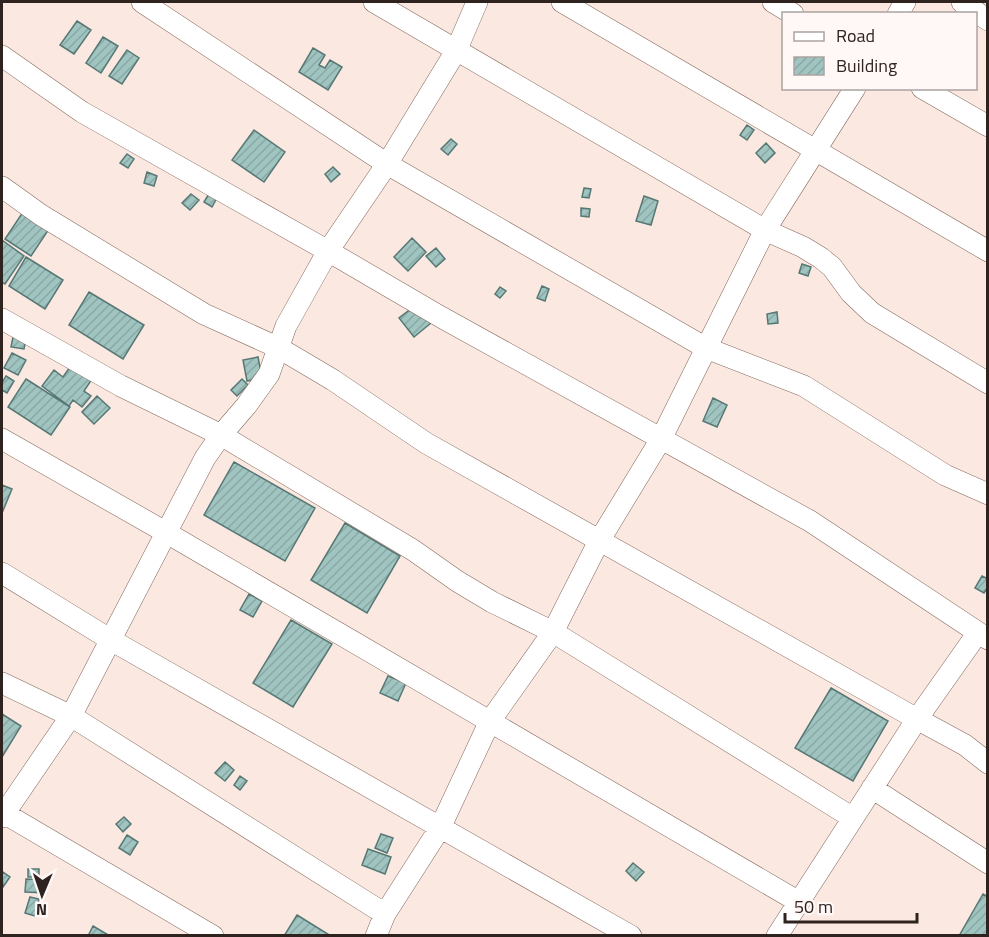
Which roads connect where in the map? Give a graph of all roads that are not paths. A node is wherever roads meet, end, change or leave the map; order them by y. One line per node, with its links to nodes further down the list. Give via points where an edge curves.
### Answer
1 (142, 2): 15 (street)
2 (374, 2): 9 (street)
3 (477, 2): 9 (street)
4 (562, 2): 14 (street)
5 (773, 2): 7 (street)
6 (962, 2): 8 (street)
7 (790, 12)
8 (976, 12)
9 (456, 51): 15 (street); 17 (street)
10 (2, 56): 18 (street, via 82,112)
11 (854, 90): 14 (street)
12 (925, 90): 13 (street)
13 (987, 126)
14 (816, 149): 17 (street); 19 (street)
15 (387, 164): 18 (street); 22 (street)
16 (2, 187): 21 (street, via 204,314)
17 (765, 230): 22 (street); 23 (street, via 821,258 872,314)
18 (328, 251): 21 (street, via 286,326); 26 (street)
19 (987, 251)
20 (2, 319): 24 (street, via 121,386)
21 (279, 348): 24 (street, via 268,374); 29 (street, via 426,442)
22 (706, 348): 26 (street); 27 (street, via 804,386 945,475)
23 (987, 383)
24 (221, 435): 28 (street); 31 (street, via 492,602)
25 (2, 439): 28 (street)
26 (661, 439): 29 (street); 32 (street, via 810,520)
27 (987, 494)
28 (167, 533): 33 (street); 37 (street)
29 (599, 541): 31 (street); 36 (street)
30 (2, 573): 33 (street)
31 (553, 632): 37 (street); 41 (street)
32 (982, 636): 36 (street)
33 (111, 640): 35 (street); 42 (street)
34 (2, 683): 35 (street)
35 (71, 716): 40 (street); 45 (street)
36 (917, 719): 38 (street); 39 (street)
37 (490, 721): 42 (street); 44 (street)
38 (987, 762)
39 (872, 788): 41 (street); 43 (street)
40 (2, 814): 46 (street)
41 (854, 818): 44 (street)
42 (440, 828): 45 (street); 48 (street)
43 (987, 863)
44 (799, 902): 49 (street)
45 (385, 915): 47 (street)
46 (213, 936)
47 (376, 936)
48 (631, 936)
49 (777, 936)

